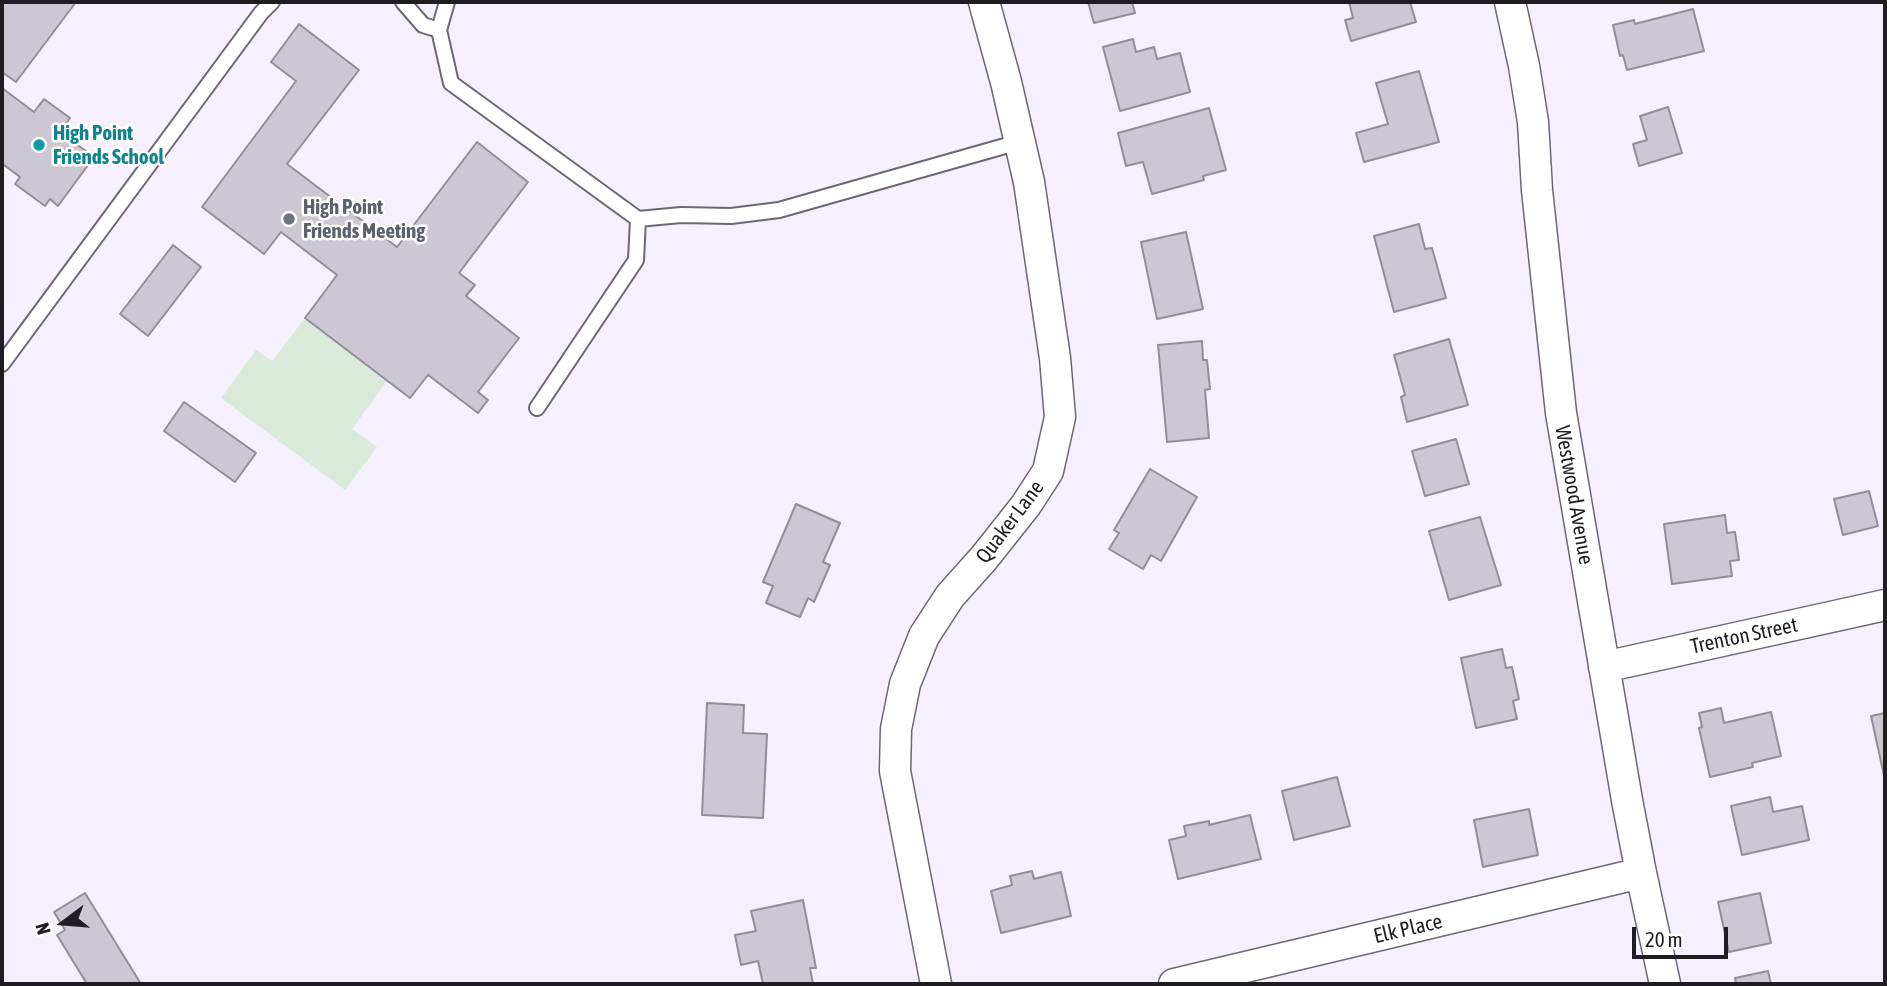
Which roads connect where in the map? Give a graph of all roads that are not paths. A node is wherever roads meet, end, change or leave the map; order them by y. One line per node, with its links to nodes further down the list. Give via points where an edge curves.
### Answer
1 (272, 2): 9 (lane)
2 (403, 2): 6 (lane, via 423,25)
3 (447, 2): 6 (lane)
4 (984, 2): 7 (street, Quaker Lane)
5 (1510, 2): 12 (street, Westwood Avenue, via 1533,122 1536,190 1561,413)
6 (439, 30): 8 (lane, via 451,83)
7 (1019, 142): 8 (lane, via 779,211); 14 (street, Quaker Lane, via 1055,358 1059,417 1048,471 1026,505 950,596 924,636 905,684 896,729 895,771)
8 (638, 219): 10 (lane, via 636,260)
9 (2, 364)
10 (537, 408)
11 (1885, 605): 12 (street, Trenton Street)
12 (1604, 667): 13 (street, Westwood Avenue)
13 (1641, 873): 15 (street, Elk Place); 16 (street, Westwood Avenue)
14 (936, 984)
15 (1174, 984)
16 (1665, 984)

